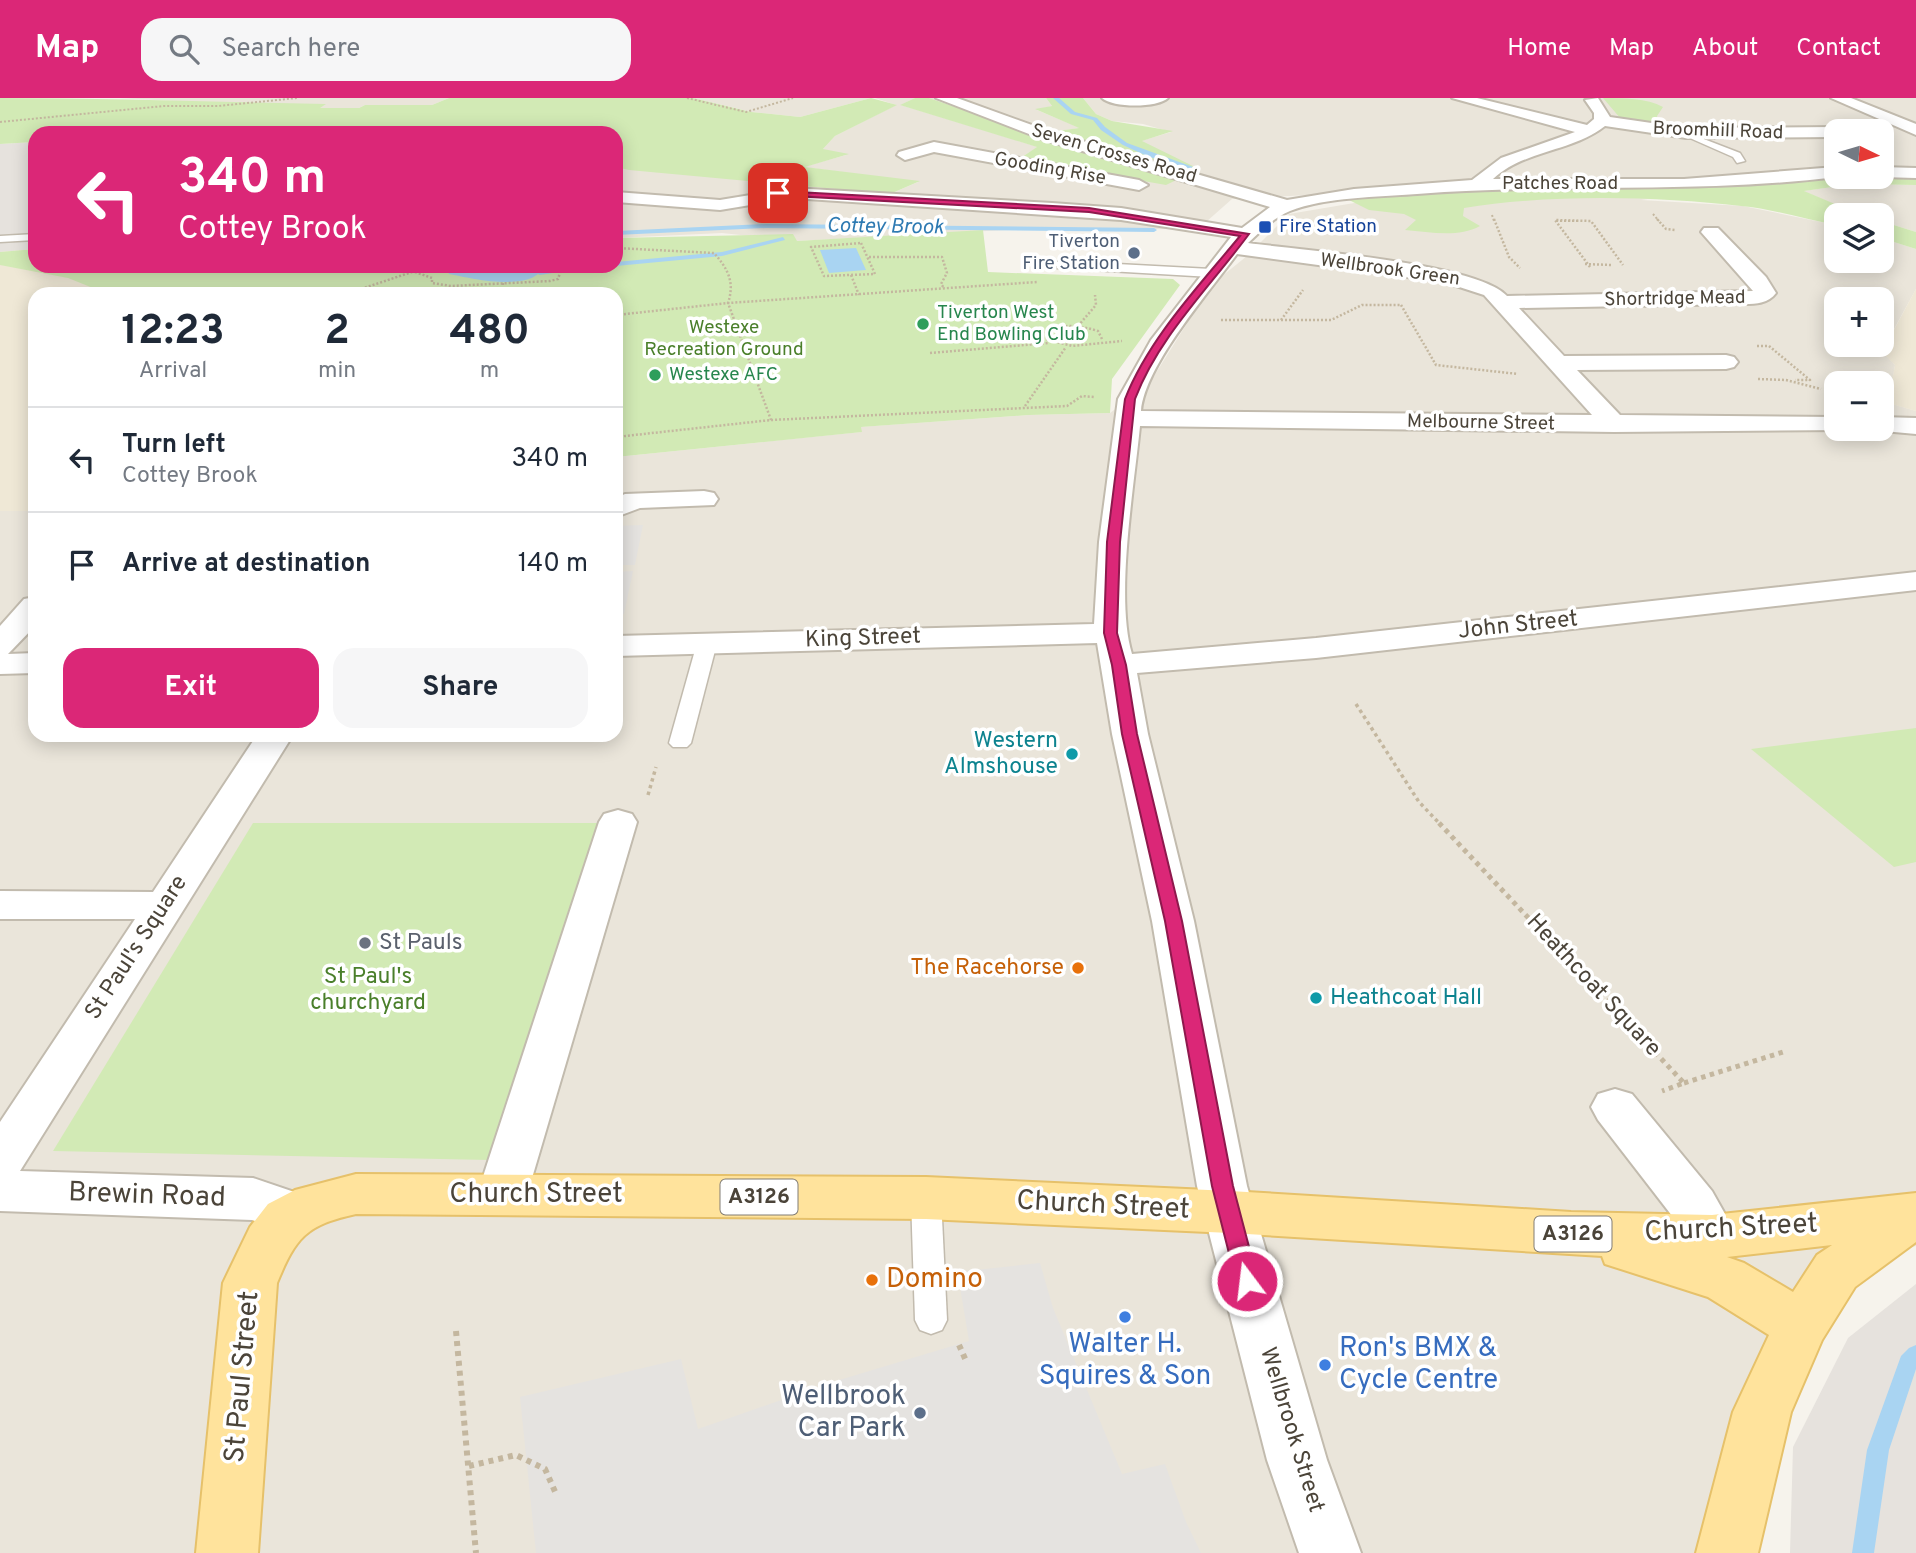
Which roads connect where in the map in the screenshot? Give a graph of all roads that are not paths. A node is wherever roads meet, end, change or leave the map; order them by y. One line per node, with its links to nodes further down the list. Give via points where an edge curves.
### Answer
1 (943, 98): 22 (street, Seven Crosses Road, via 1048,136)
2 (1109, 98): 3 (street)
3 (1161, 98)
4 (1459, 98): 7 (street, Broomhill Road)
5 (1591, 98): 7 (street, via 1602,113)
6 (1838, 98): 11 (street)
7 (1597, 126): 10 (street, Broomhill Road); 18 (street, via 1515,157 1486,174 1479,182)
8 (1824, 132): 10 (street, Broomhill Road)
9 (1894, 132): 11 (street)
10 (1686, 133): 15 (lane, via 1737,155)
11 (1915, 133)
12 (964, 140): 13 (street, Gooding Rise)
13 (934, 148): 14 (street, Gooding Rise); 20 (street, Gooding Rise)
14 (905, 155)
15 (1740, 161)
16 (1824, 173): 18 (street, Patches Road, via 1684,184)
17 (1910, 173): 19 (street)
18 (1482, 184): 22 (street, Patches Road, via 1354,194)
19 (1916, 187)
20 (1153, 188)
21 (623, 198): 26 (street, via 720,205 792,193 1178,215)
22 (1286, 206): 26 (street, Wellbrook Street, via 1268,215)
23 (1711, 232): 31 (street, Shortridge Mead, via 1765,293 1739,299)
24 (28, 237): 25 (lane)
25 (0, 239)
26 (1239, 241): 29 (street, Wellbrook Green); 30 (street, Wellbrook Street)
27 (1380, 245): 29 (street)
28 (1061, 265): 30 (lane)
29 (1364, 265): 31 (street, Wellbrook Green, via 1463,280 1492,291)
30 (1212, 273): 34 (street, Wellbrook Street, via 1137,381)
31 (1501, 302): 33 (street, Wellbrook Green)
32 (1726, 362): 33 (street)
33 (1565, 370): 35 (street, Wellbrook Green)
34 (1128, 408): 35 (street, Melbourne Street); 47 (street, Wellbrook Street, via 1114,542)
35 (1614, 424): 36 (street, Melbourne Street)
36 (1824, 425)
37 (1894, 425): 38 (street)
38 (1916, 426)
39 (642, 472): 41 (street)
40 (704, 499): 41 (street)
41 (625, 505)
42 (1916, 581): 47 (street, John Street, via 1330,647)
43 (28, 614): 45 (street)
44 (707, 643): 46 (street, King Street); 47 (street, King Street); 51 (lane)
45 (0, 646)
46 (623, 646)
47 (1115, 649): 61 (street, Wellbrook Street)
48 (28, 663): 49 (street)
49 (0, 664)
50 (271, 742): 54 (street, St Paul's Square)
51 (680, 743)
52 (618, 822): 58 (street)
53 (0, 905): 54 (street)
54 (166, 906): 56 (street, St Paul's Square)
55 (1615, 1107): 64 (street, via 1694,1206)
56 (0, 1162)
57 (0, 1191): 60 (street, Brewin Road, via 253,1199)
58 (502, 1195): 59 (main road, Church Street / A3126); 60 (main road, Church Street / A3126, via 356,1194)
59 (926, 1198): 61 (main road, Church Street / A3126); 65 (lane)
60 (291, 1212): 67 (main road, St Paul Street, via 267,1242 250,1283)
61 (1230, 1212): 63 (main road, Church Street / A3126); 68 (street, Wellbrook Street, via 1297,1460)
62 (1916, 1214): 64 (main road, Church Street / A3126); 66 (main road, A3126, via 1836,1271)
63 (1571, 1234): 64 (main road, Church Street / A3126); 66 (main road, via 1725,1279)
64 (1712, 1237)
65 (931, 1320)
66 (1801, 1326): 69 (main road, A3126, via 1762,1412)
67 (227, 1553)
68 (1330, 1553)
69 (1727, 1553)

